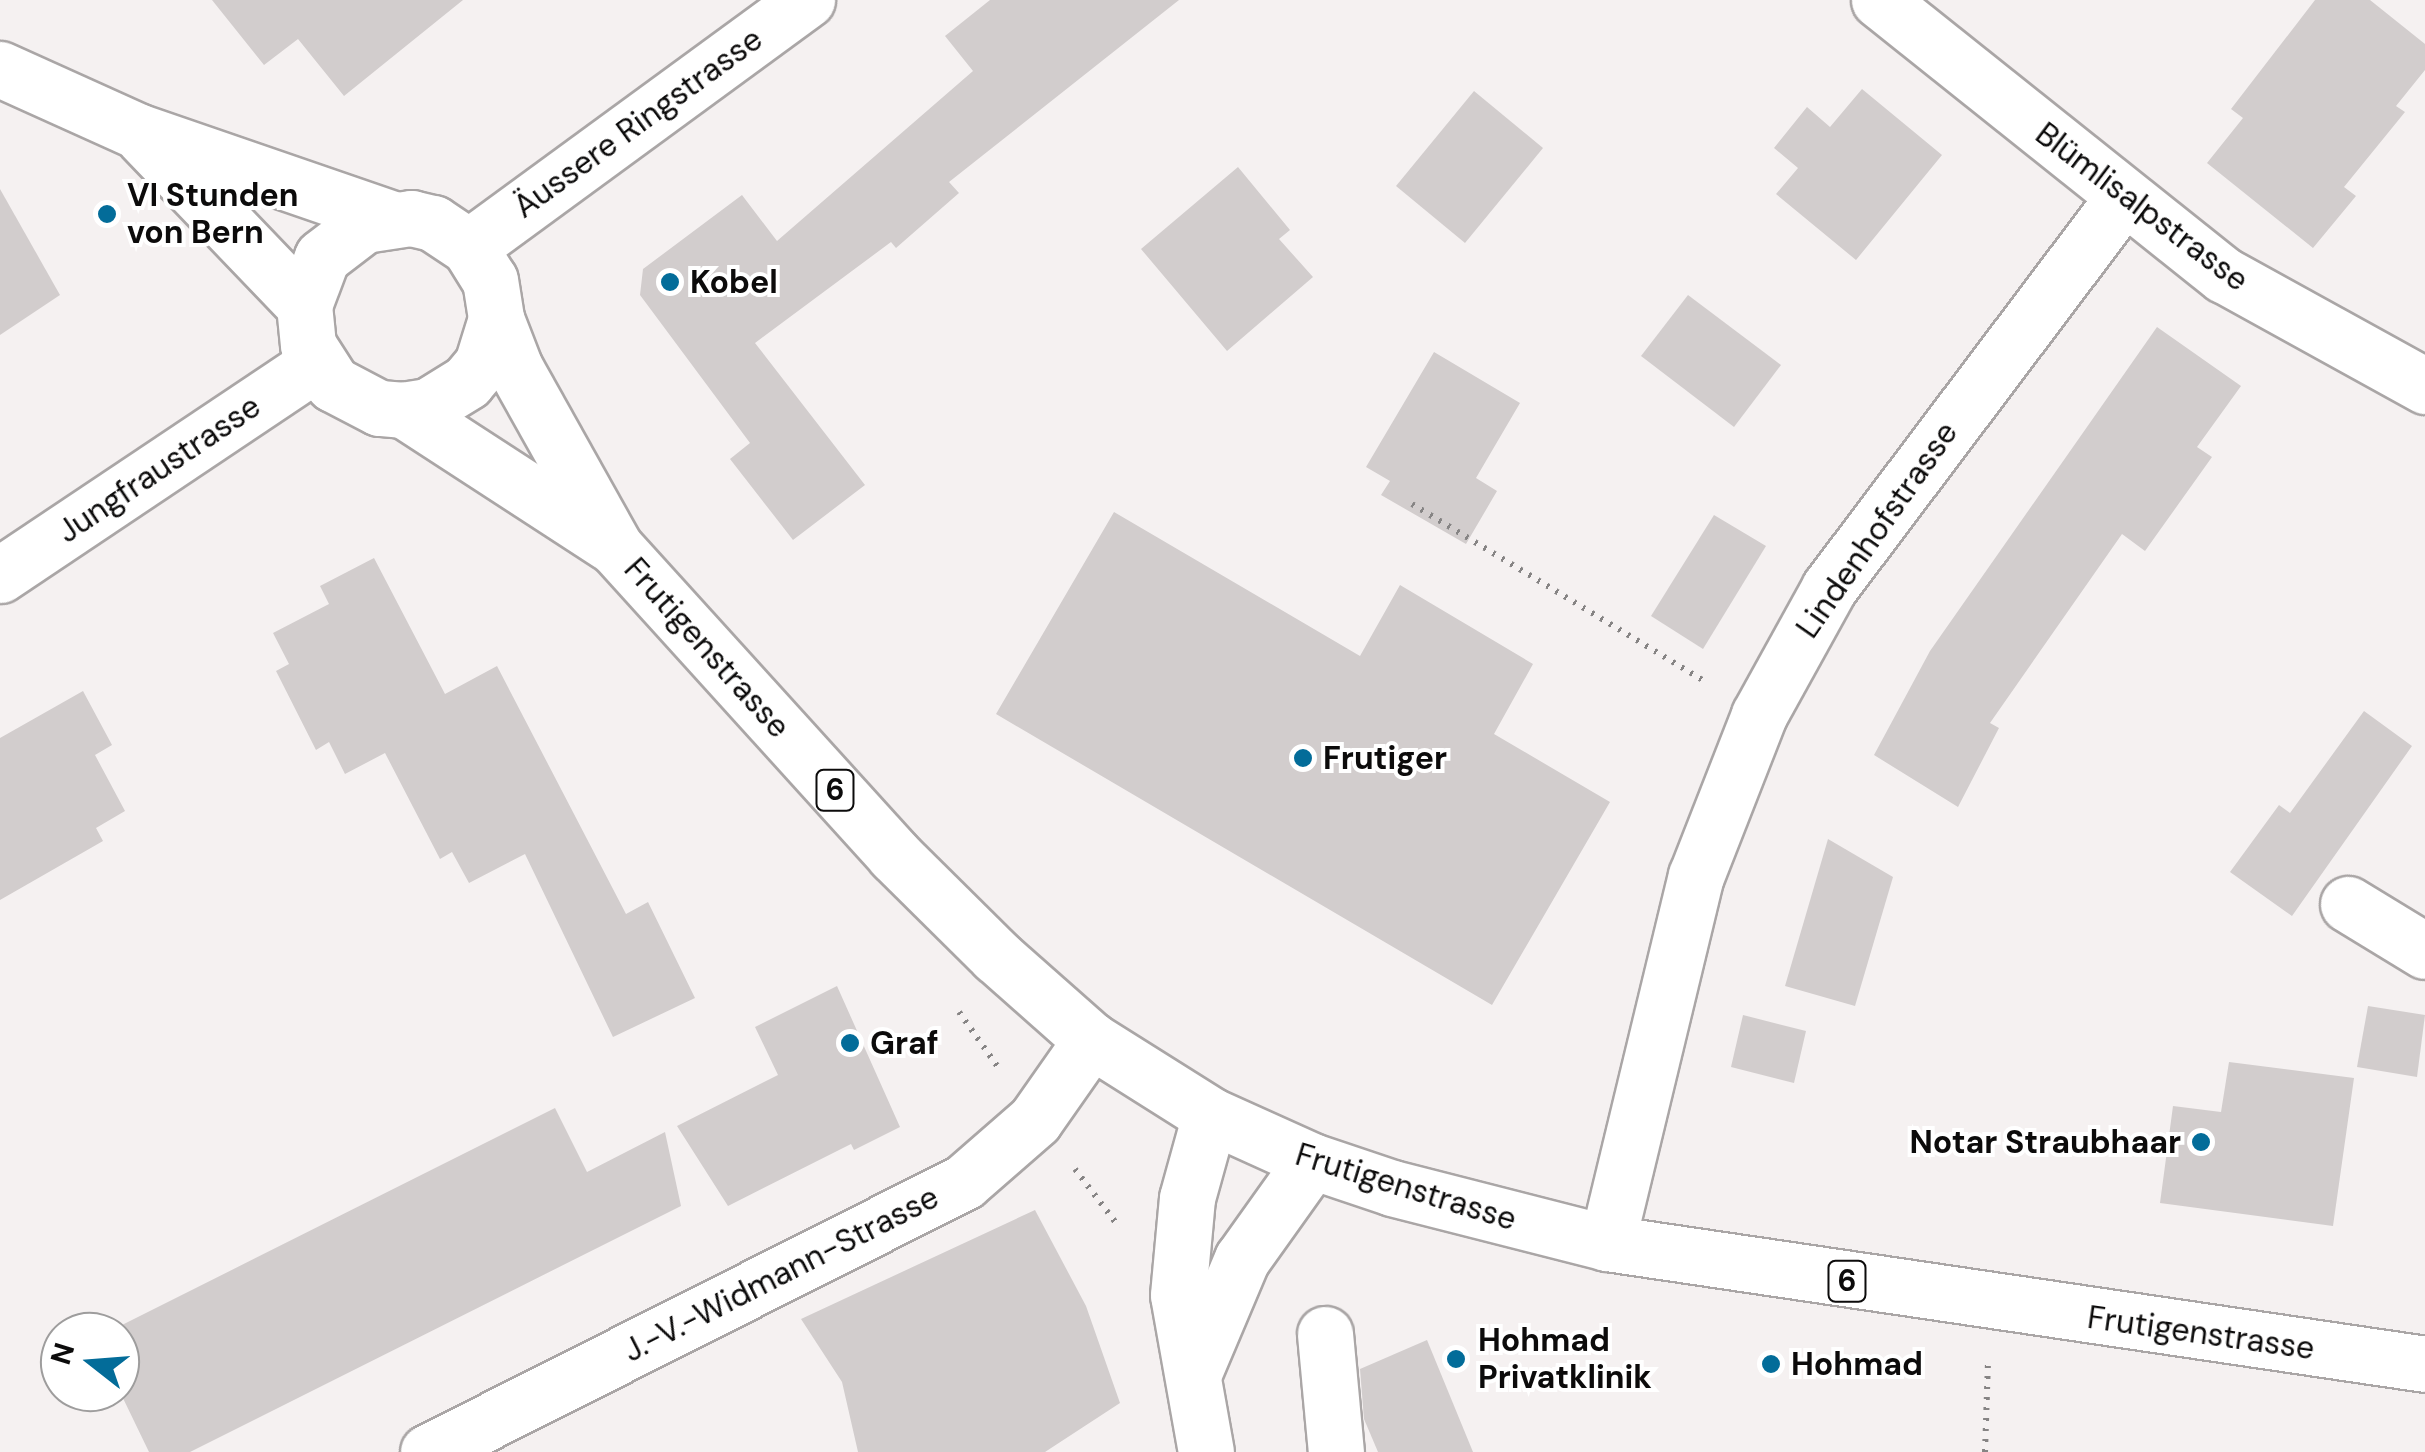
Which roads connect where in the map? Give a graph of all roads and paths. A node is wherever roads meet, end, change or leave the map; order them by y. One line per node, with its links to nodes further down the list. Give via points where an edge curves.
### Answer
1 (808, 0): 7 (main road, Äussere Ringstrasse)
2 (1879, 0): 5 (main road, Blümlisalpstrasse)
3 (0, 69): 4 (main road)
4 (137, 131): 6 (main road); 8 (main road)
5 (2122, 200): 11 (main road, Blümlisalpstrasse, via 2224,276); 16 (main road, Lindenhofstrasse, via 1829,588)
6 (390, 218): 7 (main road, via 433,223); 8 (main road, via 341,237 309,280)
7 (469, 247): 9 (main road, via 490,280)
8 (304, 305): 10 (main road)
9 (496, 319): 12 (main road, via 482,364 467,382 448,397); 14 (main road, Frutigenstrasse / 6, via 532,399)
10 (317, 363): 12 (main road, via 354,399); 15 (main road, Jungfraustrasse)
11 (2425, 386)
12 (404, 410): 14 (main road, Frutigenstrasse / 6)
13 (1412, 504): 16 (path)
14 (615, 547): 19 (main road, Frutigenstrasse / 6, via 894,855)
15 (0, 575)
16 (1760, 715): 22 (main road, Lindenhofstrasse, via 1696,876)
17 (2348, 904): 18 (main road)
18 (2425, 951)
19 (1091, 1040): 20 (main road, Frutigenstrasse / 6); 27 (main road, J.-V.-Widmann-Strasse, via 1035,1120 964,1182)
20 (1210, 1115): 21 (main road, Frutigenstrasse / 6); 26 (main road, via 1187,1198 1178,1295)
21 (1312, 1161): 22 (main road, Frutigenstrasse / 6, via 1427,1199); 26 (main road, via 1242,1259)
22 (1608, 1243): 23 (main road, Frutigenstrasse / 6)
23 (1993, 1304): 25 (main road, Frutigenstrasse / 6); 30 (path)
24 (1326, 1334): 29 (main road)
25 (2424, 1359)
26 (1195, 1370): 28 (main road)
27 (428, 1452)
28 (1206, 1452)
29 (1336, 1452)
30 (1984, 1452)

